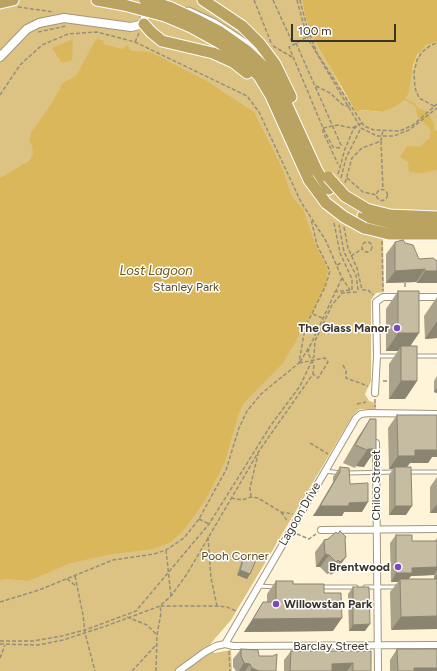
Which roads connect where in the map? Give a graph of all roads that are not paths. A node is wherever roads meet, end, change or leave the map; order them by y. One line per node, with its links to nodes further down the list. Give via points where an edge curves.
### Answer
1 (13, 0): 5 (highway)
2 (97, 0): 6 (highway, bridge)
3 (146, 0): 6 (highway, bridge); 7 (street)
4 (203, 0): 9 (highway, via 242,26 255,38 275,64)
5 (0, 3)
6 (171, 12): 9 (lane, via 189,9 233,31 252,44); 10 (highway, via 242,60 262,80); 11 (highway, via 228,37 264,67 280,90 315,167 329,189 347,206)
7 (142, 28): 8 (street, via 78,19 49,21 27,30); 10 (highway, via 162,41 206,51 238,65)
8 (0, 57)
9 (286, 86): 11 (highway, bridge, via 345,196)
10 (275, 104): 14 (highway, bridge, via 309,180 326,203 344,217 370,230 394,234)
11 (364, 212): 12 (highway); 13 (highway, via 386,222)
12 (437, 217)
13 (437, 225)
14 (437, 234)
15 (437, 297): 16 (street, via 378,299)
16 (377, 356): 17 (lane); 20 (street)
17 (398, 356)
18 (414, 356): 19 (lane)
19 (437, 356)
20 (375, 393)
21 (375, 413): 22 (street, Lagoon Drive); 23 (street); 25 (street, Lagoon Drive, via 361,414 356,418)
22 (437, 414)
23 (375, 422)
24 (375, 436): 26 (street, Chilco Street)
25 (325, 471): 26 (lane); 33 (street, Lagoon Drive)
26 (376, 472): 27 (lane); 32 (street, Chilco Street)
27 (397, 472)
28 (405, 472): 29 (lane)
29 (437, 472)
30 (437, 529): 32 (street)
31 (321, 530): 32 (street)
32 (376, 530): 36 (street, Chilco Street)
33 (258, 585): 34 (lane); 38 (street, Lagoon Drive)
34 (278, 587)
35 (317, 587): 36 (lane)
36 (378, 587): 37 (lane); 39 (street, Chilco Street)
37 (405, 587)
38 (225, 644): 39 (street, Barclay Street); 41 (street, via 205,652)
39 (378, 645): 40 (street, Barclay Street); 42 (street, Chilco Street)
40 (437, 645)
41 (179, 671)
42 (378, 671)

